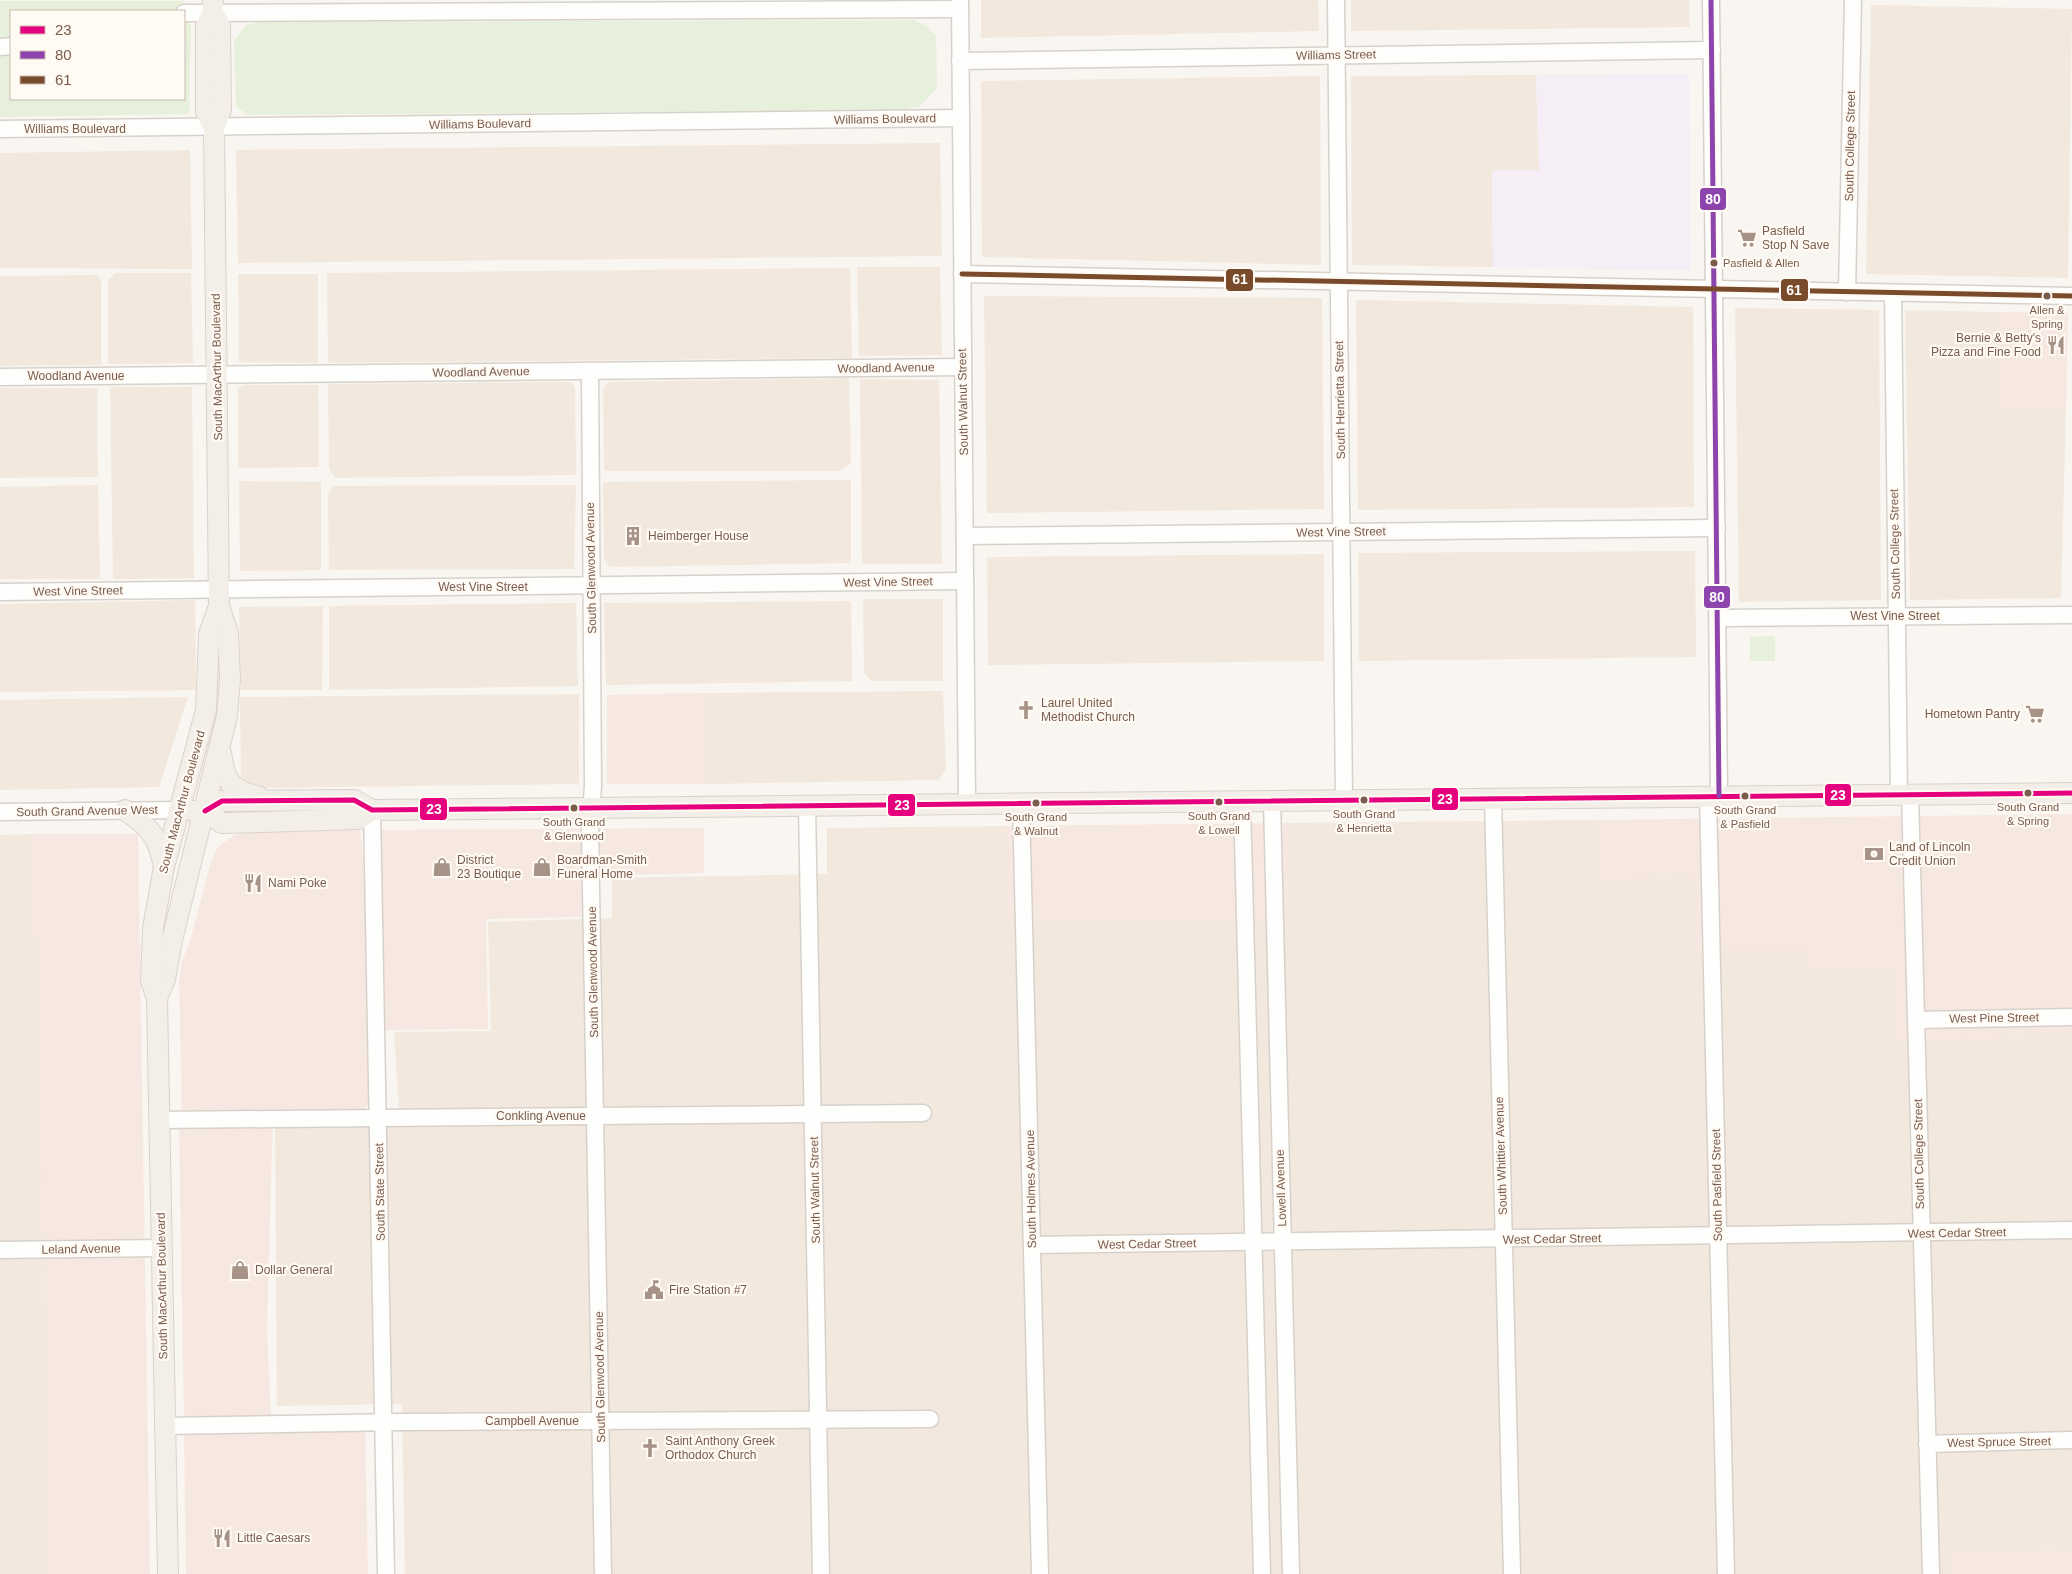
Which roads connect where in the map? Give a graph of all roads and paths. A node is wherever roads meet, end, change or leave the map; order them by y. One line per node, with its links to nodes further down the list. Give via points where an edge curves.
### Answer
1 (1336, 0): 8 (street, South Henrietta Street)
2 (1711, 0): 7 (street, South Pasfield Street)
3 (1853, 0): 16 (street, South College Street)
4 (960, 4): 5 (street); 9 (street, South Walnut Street)
5 (213, 6): 6 (street); 11 (main road, South MacArthur Boulevard, via 220,25 221,110)
6 (185, 13)
7 (1712, 50): 8 (street, Williams Street); 15 (street, South Pasfield Street)
8 (1337, 55): 9 (street, Williams Street); 14 (street, South Henrietta Street)
9 (960, 60): 10 (street, South Walnut Street)
10 (961, 118): 11 (street, Williams Boulevard); 13 (street, South Walnut Street)
11 (214, 128): 12 (street, Williams Boulevard); 21 (main road, South MacArthur Boulevard)
12 (0, 129)
13 (962, 274): 14 (street); 19 (street, South Walnut Street)
14 (1338, 282): 15 (street); 24 (street, South Henrietta Street)
15 (1714, 290): 16 (street); 23 (street, South Pasfield Street)
16 (1847, 292): 17 (street)
17 (1893, 293): 18 (street); 30 (street, South College Street)
18 (2072, 296)
19 (963, 367): 20 (street, Woodland Avenue); 25 (street, South Walnut Street)
20 (590, 371): 21 (street, Woodland Avenue); 27 (street, South Glenwood Avenue)
21 (216, 375): 22 (street, Woodland Avenue); 29 (main road, South MacArthur Boulevard)
22 (0, 377)
23 (1717, 528): 24 (street, West Vine Street); 32 (street, South Pasfield Street)
24 (1341, 532): 25 (street, West Vine Street); 41 (street, South Henrietta Street)
25 (965, 536): 26 (street, South Walnut Street)
26 (965, 581): 27 (street, West Vine Street); 42 (street, South Walnut Street)
27 (591, 587): 29 (street, West Vine Street); 45 (street, South Glenwood Avenue)
28 (0, 592): 29 (street, West Vine Street)
29 (219, 598): 33 (main road, South MacArthur Boulevard, via 228,633 230,679); 47 (main road, South MacArthur Boulevard, via 209,634 206,710)
30 (1897, 615): 31 (street, West Vine Street); 32 (street, West Vine Street); 35 (street, South College Street)
31 (2072, 615)
32 (1718, 618): 36 (street, South Pasfield Street)
33 (220, 749): 38 (main road, via 224,771 231,784 244,793); 49 (main road, South MacArthur Boulevard)
34 (2072, 792): 35 (main road, South Grand Avenue West)
35 (1904, 794): 36 (main road, South Grand Avenue West); 54 (street, South College Street)
36 (1713, 796): 37 (main road, South Grand Avenue West); 62 (street, South Pasfield Street)
37 (1494, 798): 41 (main road, South Grand Avenue West); 63 (street, South Whittier Avenue)
38 (280, 801): 48 (main road, South Grand Avenue West, via 354,800); 49 (main road, South Grand Avenue West, via 222,801)
39 (1242, 801): 40 (main road, South Grand Avenue West); 43 (main road, South Grand Avenue West); 64 (street)
40 (1272, 801): 41 (main road, South Grand Avenue West); 65 (street, Lowell Avenue)
41 (1344, 801)
42 (967, 804): 43 (main road, South Grand Avenue West); 44 (main road, South Grand Avenue West)
43 (1021, 804): 66 (street, South Holmes Avenue)
44 (807, 806): 45 (main road, South Grand Avenue West); 56 (street, South Walnut Street)
45 (591, 808): 48 (main road, South Grand Avenue West); 57 (street, South Glenwood Avenue)
46 (125, 810): 47 (street, South Grand Avenue West); 50 (street, South Grand Avenue West); 51 (main road, via 156,838)
47 (181, 810): 49 (main road, South Grand Avenue West); 51 (main road, South MacArthur Boulevard)
48 (372, 810): 49 (main road, South Grand Avenue West, via 358,819 263,822 222,822); 58 (street, South State Street)
49 (205, 811): 52 (main road, South MacArthur Boulevard, via 165,979)
50 (0, 812)
51 (164, 867): 52 (main road, South MacArthur Boulevard, via 152,928 151,980)
52 (157, 998): 59 (main road, South MacArthur Boulevard)
53 (2072, 1017): 54 (street, West Pine Street)
54 (1916, 1020): 61 (street, South College Street)
55 (923, 1112): 56 (street, Conkling Avenue)
56 (814, 1114): 57 (street, Conkling Avenue); 69 (street, South Walnut Street)
57 (596, 1116): 58 (street, Conkling Avenue); 71 (street, South Glenwood Avenue)
58 (379, 1118): 59 (street, Conkling Avenue); 72 (street, South State Street)
59 (160, 1120): 67 (main road, South MacArthur Boulevard)
60 (2072, 1230): 61 (street, West Cedar Street)
61 (1921, 1233): 62 (street, West Cedar Street); 75 (street, South College Street)
62 (1718, 1235): 63 (street, West Cedar Street); 84 (street, South Pasfield Street)
63 (1503, 1239): 65 (street, West Cedar Street); 83 (street, South Whittier Avenue)
64 (1254, 1242): 65 (street, West Cedar Street); 66 (street, West Cedar Street); 81 (street)
65 (1283, 1242): 82 (street, Lowell Avenue)
66 (1032, 1245): 80 (street, South Holmes Avenue)
67 (162, 1248): 68 (street, Leland Avenue); 73 (main road, South MacArthur Boulevard)
68 (0, 1250)
69 (818, 1419): 70 (street, Campbell Avenue); 71 (street, Campbell Avenue); 79 (street, South Walnut Street)
70 (930, 1419)
71 (601, 1421): 72 (street, Campbell Avenue); 78 (street, South Glenwood Avenue)
72 (383, 1422): 73 (street, Campbell Avenue); 77 (street, South State Street)
73 (165, 1426): 76 (main road, South MacArthur Boulevard)
74 (2072, 1440): 75 (street, West Spruce Street)
75 (1927, 1444): 85 (street, South College Street)
76 (168, 1574)
77 (386, 1574)
78 (603, 1574)
79 (821, 1574)
80 (1040, 1574)
81 (1262, 1574)
82 (1291, 1574)
83 (1512, 1574)
84 (1726, 1574)
85 (1931, 1574)

